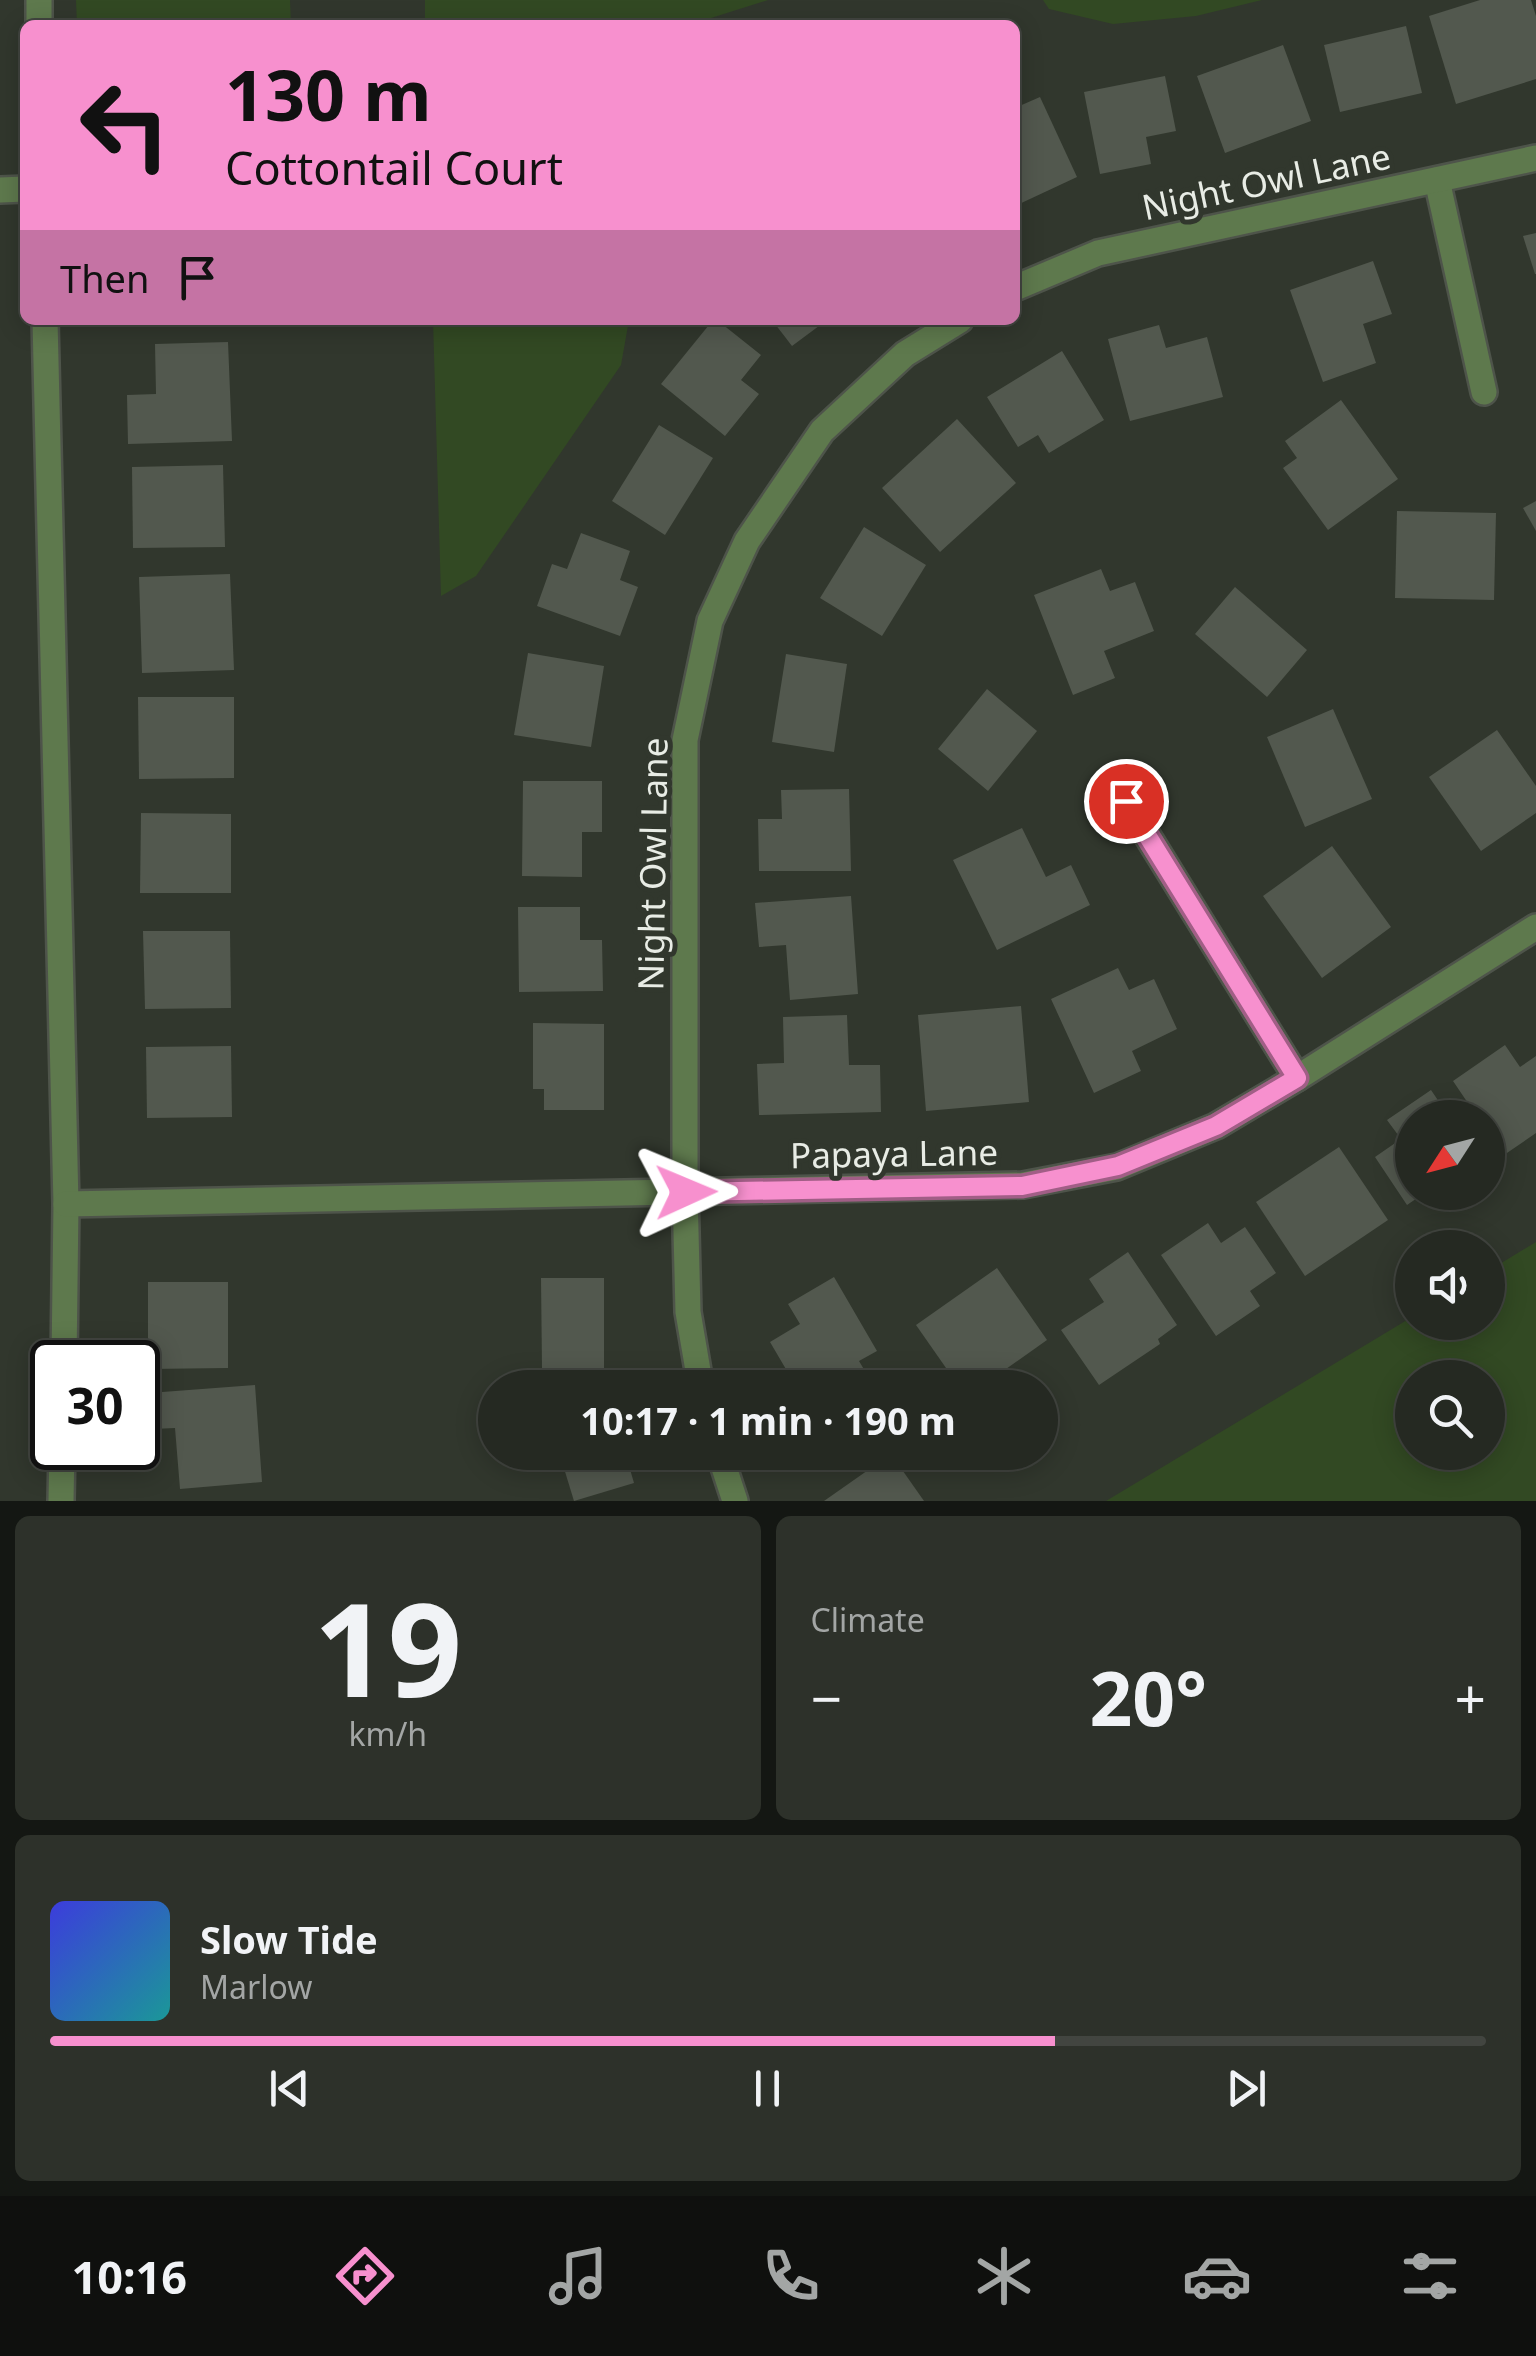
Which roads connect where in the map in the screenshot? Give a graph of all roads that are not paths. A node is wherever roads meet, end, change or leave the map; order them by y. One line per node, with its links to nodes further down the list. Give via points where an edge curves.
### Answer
1 (1536, 158): 2 (street, Night Owl Lane)
2 (1437, 180): 3 (street, Night Owl Lane, via 1098,253); 6 (street)
3 (1020, 286)
4 (45, 325): 11 (street)
5 (952, 325): 10 (street, Night Owl Lane, via 906,354 822,431 747,541 710,621 685,740)
6 (1484, 392)
7 (1126, 801): 9 (street)
8 (1536, 927): 9 (street, Papaya Lane)
9 (1297, 1078): 10 (street, Papaya Lane, via 1216,1126 1118,1166 1022,1186)
10 (686, 1192): 11 (street, Papaya Lane); 13 (street, Night Owl Lane, via 688,1312)
11 (66, 1204): 12 (street)
12 (64, 1340)
13 (698, 1370)
14 (62, 1470): 16 (street)
15 (725, 1470): 17 (street)
16 (61, 1501)
17 (735, 1501)

